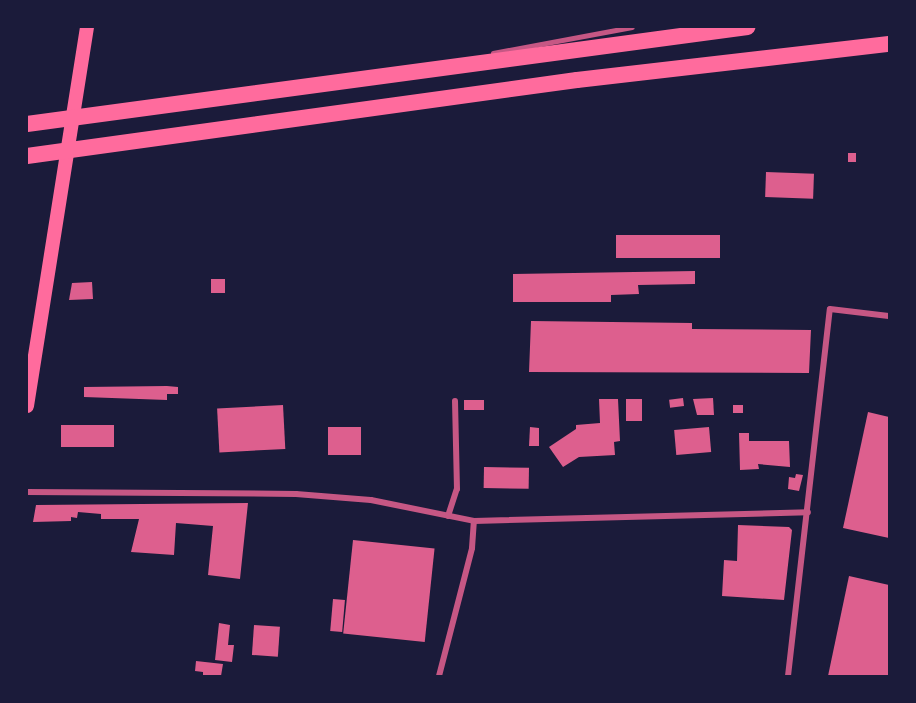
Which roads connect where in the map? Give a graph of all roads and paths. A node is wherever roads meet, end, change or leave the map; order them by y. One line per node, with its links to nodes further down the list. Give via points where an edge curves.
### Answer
1 (87, 27): 10 (main road)
2 (632, 27): 5 (lane, via 572,36)
3 (747, 27): 5 (highway)
4 (889, 44): 7 (highway, via 565,82)
5 (416, 71): 6 (highway)
6 (27, 124)
7 (27, 156)
8 (889, 316): 12 (street, via 830,309)
9 (455, 401): 13 (street, via 457,489)
10 (27, 406)
11 (27, 492): 13 (street, via 296,494 371,500)
12 (808, 512): 14 (street); 16 (street)
13 (448, 516): 14 (street)
14 (474, 521): 15 (street, via 472,548)
15 (439, 676)
16 (788, 676)

